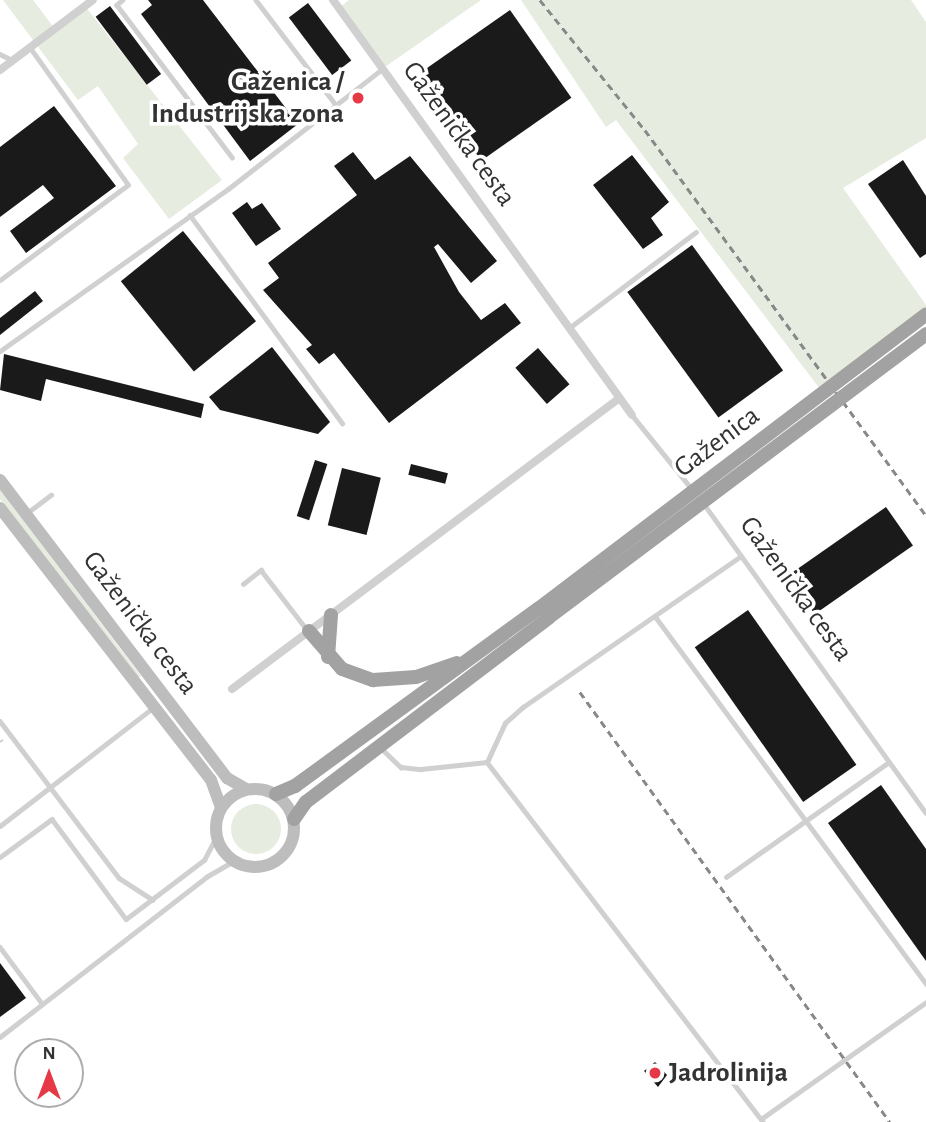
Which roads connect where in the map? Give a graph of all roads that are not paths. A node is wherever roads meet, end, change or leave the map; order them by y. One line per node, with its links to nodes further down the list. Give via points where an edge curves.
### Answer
1 (93, 0): 5 (street)
2 (123, 0): 11 (lane, via 117,5)
3 (256, 0): 10 (lane)
4 (333, 0): 8 (street, Gaženička cesta)
5 (30, 48): 7 (street); 14 (lane, via 128,185)
6 (0, 54): 7 (lane)
7 (12, 61): 9 (street)
8 (382, 69): 10 (lane); 16 (street, Gaženička cesta)
9 (0, 70)
10 (336, 105): 12 (lane)
11 (232, 157)
12 (190, 215): 18 (lane); 21 (lane)
13 (696, 232): 16 (lane)
14 (0, 280)
15 (926, 315): 28 (highway, Gaženica, bridge)
16 (569, 328): 19 (street, Gaženička cesta)
17 (926, 334): 28 (highway, Gaženica, bridge)
18 (0, 351)
19 (619, 398): 20 (street, Gaženička cesta); 29 (street, Gaženička cesta)
20 (632, 415): 26 (lane, Gaženička cesta)
21 (342, 423)
22 (0, 480): 25 (main road, Gaženička cesta)
23 (51, 495): 25 (lane)
24 (0, 508): 35 (main road, Gaženička cesta)
25 (26, 514): 41 (main road, Gaženička cesta, via 227,778)
26 (741, 556): 30 (lane); 39 (lane, Gaženička cesta)
27 (243, 584): 31 (lane, via 261,570)
28 (543, 613): 33 (highway); 37 (highway)
29 (331, 615): 31 (street, Gaženička cesta); 32 (highway)
30 (656, 616): 38 (lane, via 523,707 505,723); 46 (lane)
31 (309, 631): 32 (highway); 34 (street, Gaženička cesta)
32 (328, 657): 33 (highway, via 355,674 394,680)
33 (471, 657): 42 (highway, via 295,786)
34 (232, 690)
35 (154, 707): 40 (lane); 43 (main road, Gaženička cesta, via 211,780)
36 (0, 721): 40 (lane)
37 (379, 745): 38 (lane, via 401,767 444,769); 45 (highway, via 306,802)
38 (487, 762): 58 (lane)
39 (889, 762): 44 (lane, Gaženička cesta); 46 (lane)
40 (51, 786): 47 (lane); 52 (lane, via 119,878)
41 (246, 789): 42 (main road); 43 (main road)
42 (276, 794): 45 (main road)
43 (222, 807): 48 (main road)
44 (926, 813)
45 (294, 819): 50 (main road, via 292,842 278,860 256,867)
46 (806, 820): 51 (lane); 54 (lane)
47 (0, 826)
48 (216, 837): 50 (main road); 52 (lane, via 204,860)
49 (0, 857): 52 (lane, via 52,819 126,919)
50 (234, 861): 55 (lane, via 206,877)
51 (726, 877)
52 (153, 900)
53 (0, 947): 55 (lane)
54 (926, 984)
55 (41, 1002): 57 (lane)
56 (926, 1002): 58 (lane)
57 (0, 1037)
58 (762, 1121)

